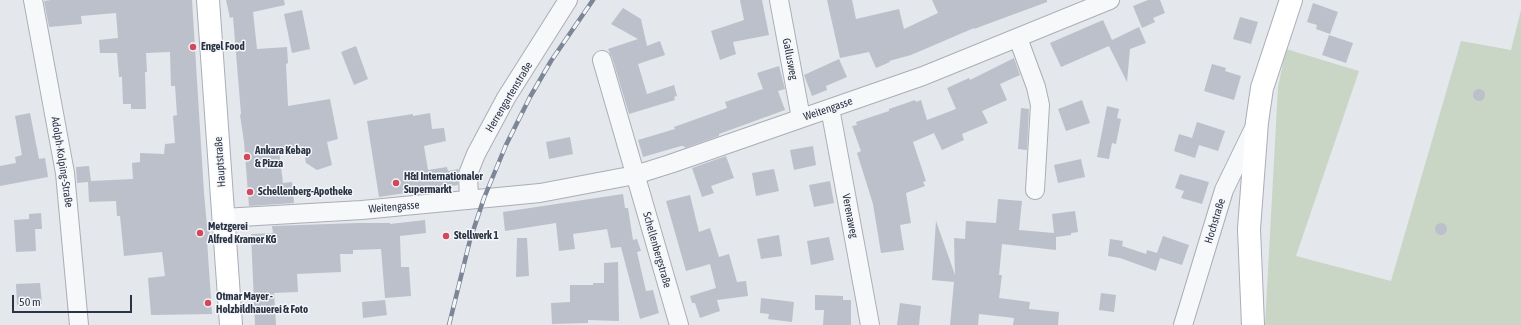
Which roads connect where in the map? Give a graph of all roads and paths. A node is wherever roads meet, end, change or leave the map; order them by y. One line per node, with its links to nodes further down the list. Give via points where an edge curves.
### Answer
1 (34, 0): 16 (street, Adolph-Kolping-Straße, via 65,172)
2 (208, 0): 15 (street, Hauptstraße)
3 (568, 0): 14 (street, Herrengartenstraße, via 506,98 476,154 468,174)
4 (779, 0): 10 (street, Gallusweg)
5 (1291, 0): 11 (street, Hochstraße, via 1262,88)
6 (1100, 2): 7 (street, Weitengasse)
7 (1018, 38): 9 (street, Weitengasse, via 923,76); 13 (street, via 1040,105)
8 (602, 60): 12 (street)
9 (830, 108): 10 (street, Weitengasse); 19 (street, Verenaweg)
10 (801, 118): 12 (street, Weitengasse)
11 (1257, 122): 20 (street, Hochstraße, via 1224,190); 21 (street, Hochstraße, via 1249,229)
12 (635, 175): 14 (street, Weitengasse, via 540,193); 18 (street, Schellenbergstraße)
13 (1036, 190)
14 (469, 200): 15 (street, Weitengasse, via 362,210)
15 (223, 218): 17 (street, Hauptstraße)
16 (79, 325)
17 (232, 325)
18 (679, 325)
19 (870, 325)
20 (1183, 325)
21 (1253, 325)

